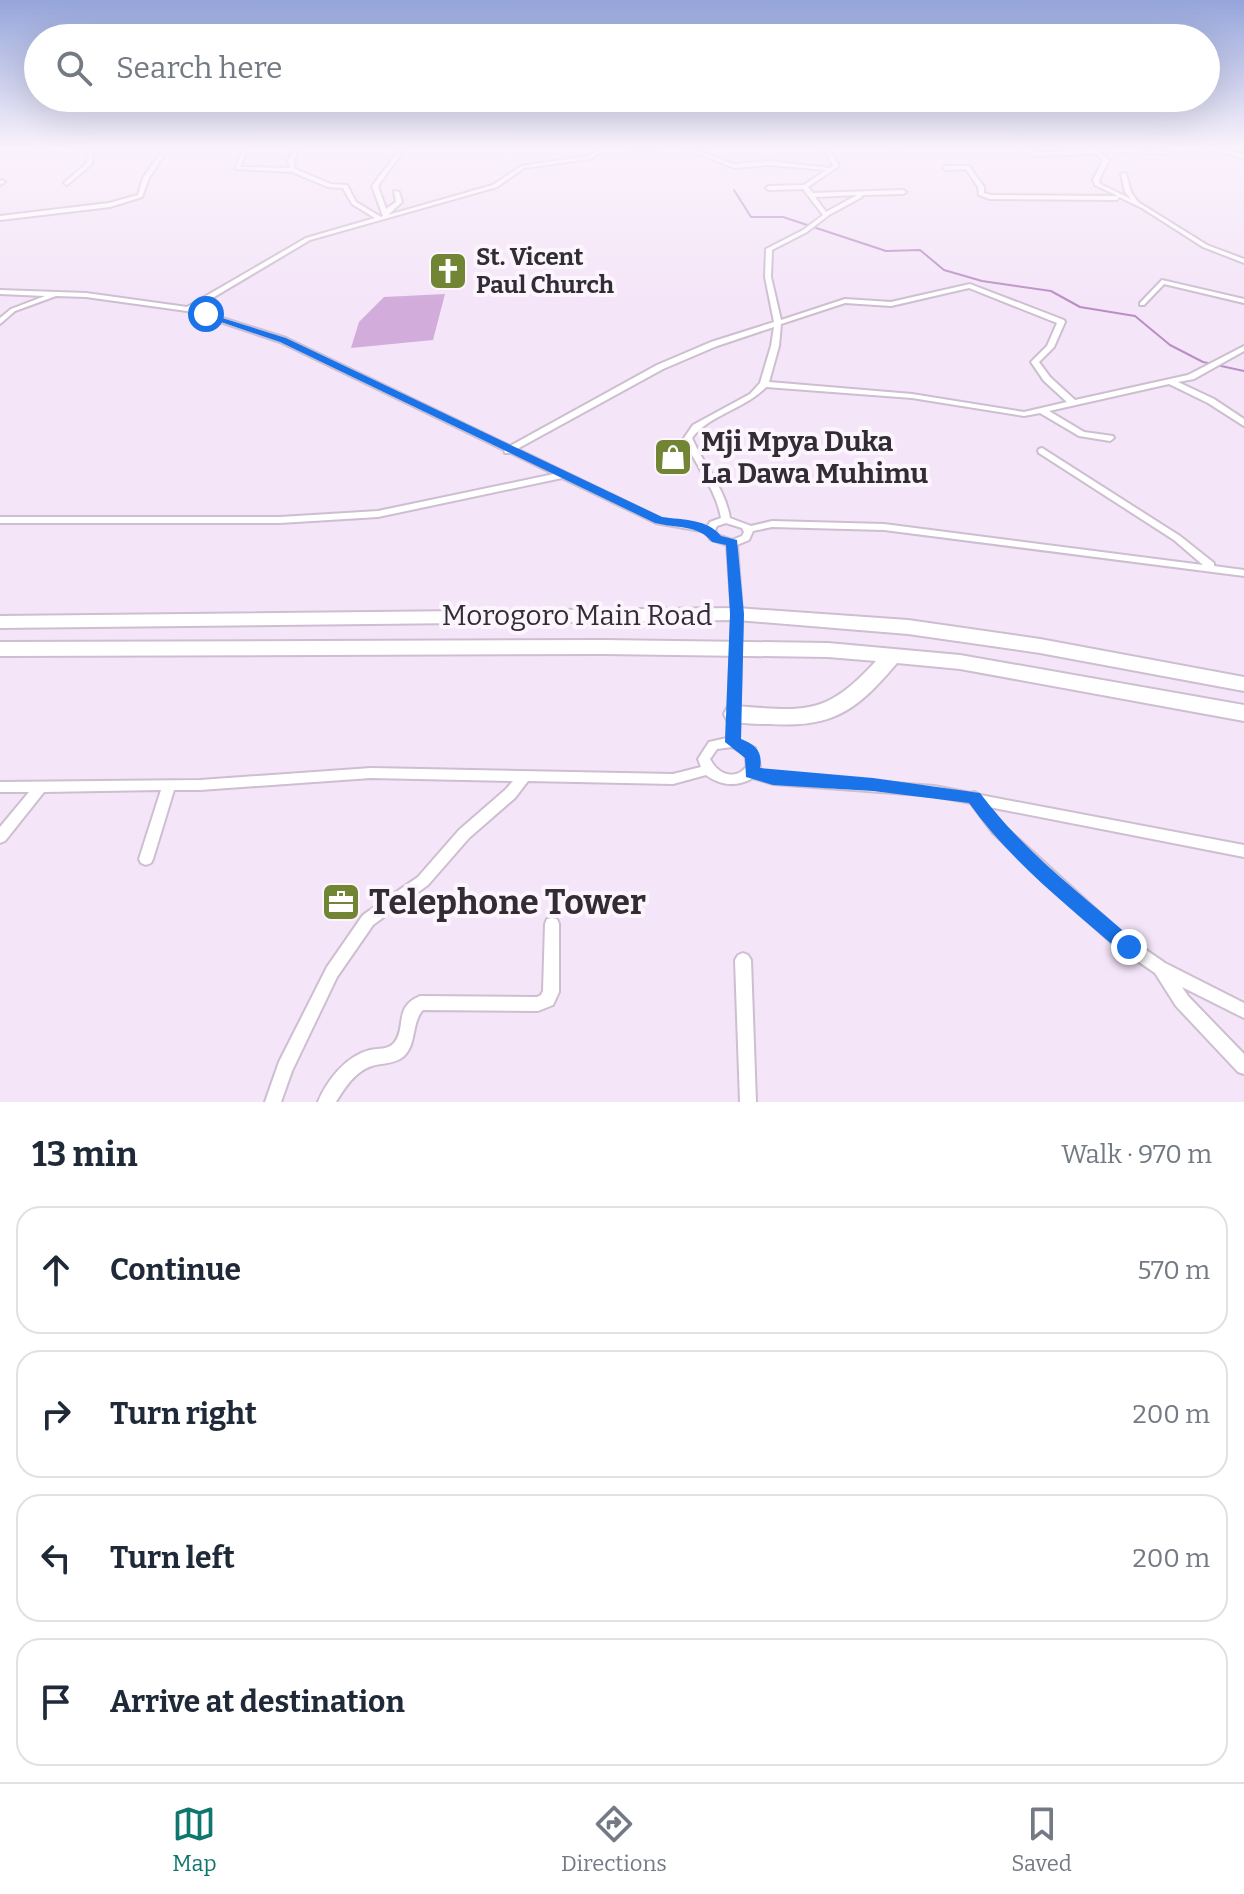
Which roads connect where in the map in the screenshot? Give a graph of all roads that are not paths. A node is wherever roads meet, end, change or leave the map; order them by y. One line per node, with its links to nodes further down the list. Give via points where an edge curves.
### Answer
1 (129, 199): 13 (street)
2 (352, 199): 12 (street)
3 (379, 199): 12 (street)
4 (398, 199): 12 (street)
5 (445, 199): 12 (street)
6 (815, 199): 11 (street)
7 (854, 199): 11 (street)
8 (1128, 199): 10 (street)
9 (1134, 199): 10 (street)
10 (1141, 205): 14 (street, via 1205,246)
11 (826, 214): 21 (street, via 769,249 769,286)
12 (383, 216): 19 (street, via 297,243)
13 (0, 218)
14 (1244, 261)
15 (0, 292): 16 (street)
16 (58, 293): 19 (street); 20 (street, via 13,310)
17 (1244, 301): 18 (street, via 1162,282)
18 (1142, 304)
19 (188, 309): 29 (street, via 283,340)
20 (0, 322)
21 (778, 323): 24 (street); 25 (street, via 845,301 891,304 970,286 1061,322 1050,347 1035,362); 29 (street, via 660,367)
22 (1244, 348): 23 (street, via 1191,377)
23 (1168, 381): 25 (street); 27 (street)
24 (764, 384): 26 (street, via 912,396 1013,414); 33 (street, via 753,396 696,427 688,438 717,487)
25 (1073, 403): 26 (street)
26 (1041, 410): 28 (street, via 1082,434)
27 (1244, 423)
28 (1110, 438)
29 (508, 451): 31 (street)
30 (1042, 451): 37 (street, via 1177,538)
31 (565, 474): 32 (street, via 378,514 280,520); 35 (street, via 659,521)
32 (0, 520)
33 (726, 520): 34 (street); 35 (street)
34 (748, 529): 36 (street, via 746,538); 37 (street, via 772,524 884,527)
35 (710, 530): 36 (street, via 716,539)
36 (732, 543): 39 (street)
37 (1211, 567): 38 (street)
38 (1242, 570)
39 (737, 614): 40 (highway, Morogoro Main Road); 41 (street); 44 (highway, Morogoro Main Road, via 922,629)
40 (0, 622)
41 (737, 648): 42 (highway, Morogoro Main Road); 43 (highway, Morogoro Main Road); 46 (street)
42 (0, 649)
43 (892, 656): 45 (highway, Morogoro Main Road, via 960,662); 46 (highway, via 856,697 831,714)
44 (1244, 684)
45 (1244, 713)
46 (735, 714): 47 (street)
47 (733, 742): 48 (street, via 708,749); 49 (street, via 754,756)
48 (708, 770): 49 (street, via 726,780); 50 (street, via 673,779)
49 (751, 772): 54 (street, via 773,779)
50 (524, 777): 51 (street, via 371,773); 63 (street, via 423,881 368,920 332,972)
51 (169, 786): 53 (street); 57 (street)
52 (0, 787): 53 (street)
53 (40, 787): 55 (street)
54 (974, 797): 56 (street); 60 (street, via 1030,861 1118,939)
55 (0, 837)
56 (1244, 851)
57 (146, 859)
58 (552, 924): 64 (street, via 547,1000 420,1003 408,1014 402,1047 351,1068)
59 (743, 960): 65 (street)
60 (1160, 968): 61 (street); 62 (street, via 1182,1001)
61 (1244, 1011)
62 (1244, 1066)
63 (273, 1102)
64 (326, 1102)
65 (748, 1102)

